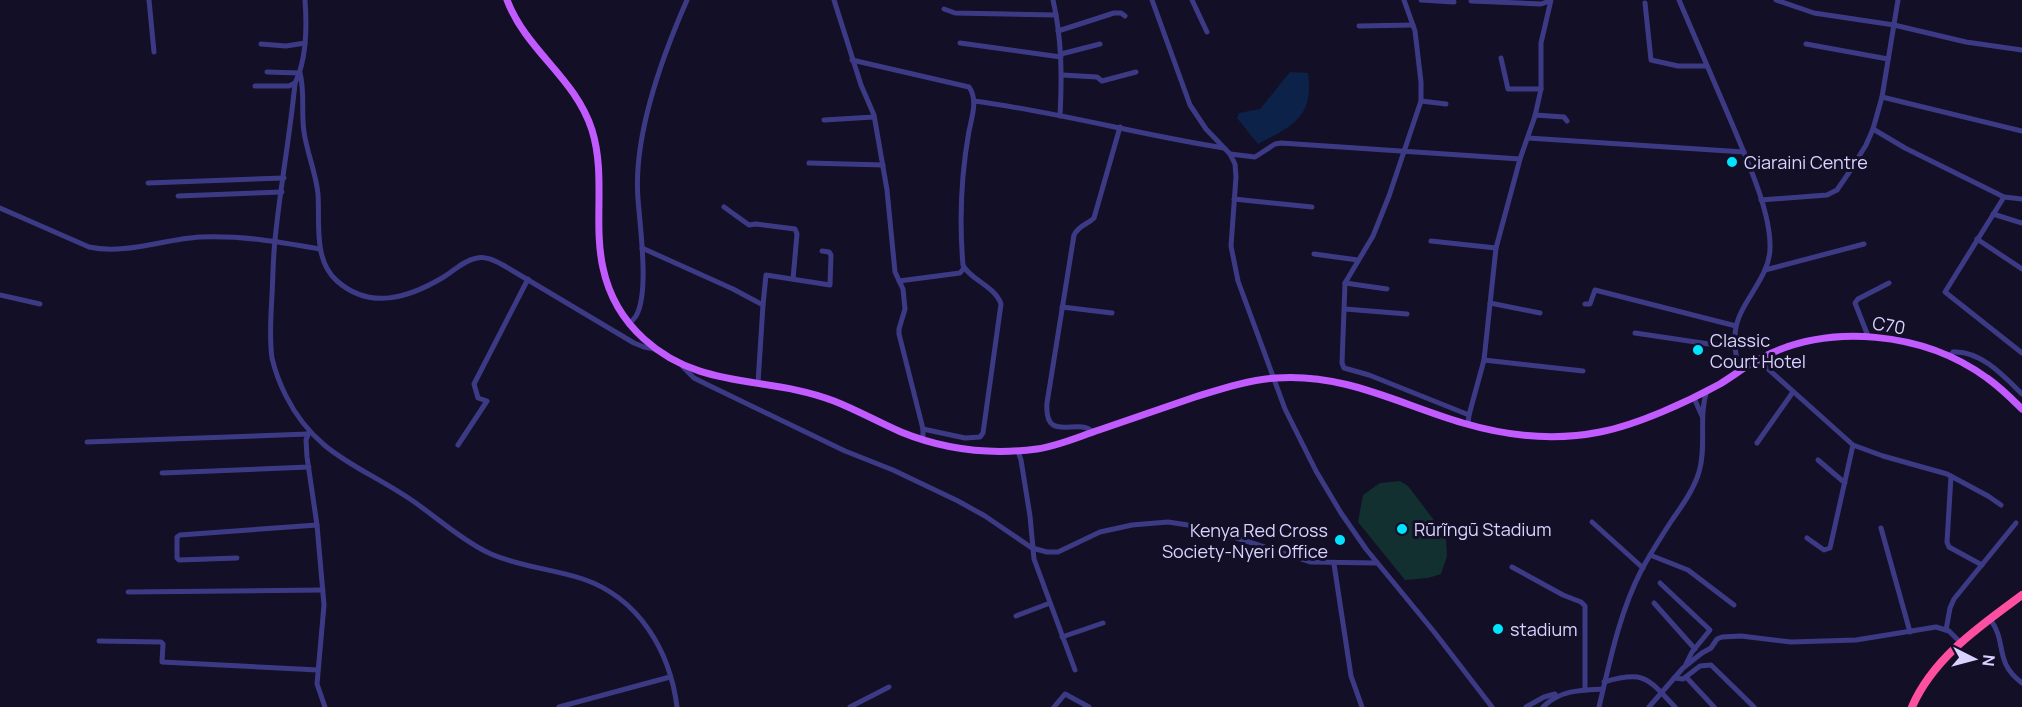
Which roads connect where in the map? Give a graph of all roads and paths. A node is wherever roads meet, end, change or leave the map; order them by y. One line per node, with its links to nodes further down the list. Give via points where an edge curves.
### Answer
1 (149, 0): 32 (street)
2 (305, 0): 26 (street)
3 (507, 0): 107 (main road, C70, via 527,38 572,91 590,124 599,168 603,268 615,302)
4 (687, 0): 82 (street, via 655,87 639,156)
5 (834, 0): 36 (street)
6 (1053, 0): 19 (street)
7 (1152, 0): 58 (street, via 1190,105)
8 (1192, 0): 25 (street)
9 (1406, 0): 21 (street)
10 (1421, 0): 16 (street)
11 (1550, 0): 15 (street, via 1541,4); 44 (street, via 1541,43)
12 (1679, 0): 37 (street)
13 (1776, 0): 22 (street, via 1814,13)
14 (1898, 0): 22 (street)
15 (1471, 1)
16 (1454, 2)
17 (1645, 3): 37 (street, via 1651,60 1678,66)
18 (944, 9): 19 (street, via 955,13)
19 (1056, 15): 24 (street)
20 (1125, 16): 24 (street, via 1118,12)
21 (1413, 25): 23 (street); 47 (street)
22 (1894, 25): 31 (street); 35 (street)
23 (1359, 26)
24 (1058, 31): 33 (street)
25 (1207, 32)
26 (305, 43): 28 (street); 40 (street)
27 (960, 43): 33 (street)
28 (261, 44)
29 (1101, 44): 33 (street)
30 (1806, 44): 35 (street)
31 (2022, 50)
32 (154, 52)
33 (1061, 56): 41 (street)
34 (1501, 58): 44 (street, via 1508,89)
35 (1888, 59): 45 (street)
36 (852, 60): 46 (street, via 969,87); 51 (street)
37 (1707, 66): 60 (street)
38 (267, 72): 40 (street)
39 (1136, 72): 41 (street, via 1102,81 1097,77)
40 (300, 73): 42 (street); 84 (street, via 304,132 318,193)
41 (1062, 75): 50 (street)
42 (296, 83): 43 (street); 65 (street)
43 (255, 86)
44 (1541, 90): 49 (street)
45 (1882, 97): 55 (street); 56 (street)
46 (974, 101): 50 (street); 88 (street, via 961,187)
47 (1421, 101): 48 (street); 59 (street)
48 (1446, 104)
49 (1535, 115): 53 (street, via 1564,117); 57 (street)
50 (1060, 116): 54 (street)
51 (874, 117): 52 (street); 64 (street)
52 (824, 120)
53 (1567, 121)
54 (1120, 127): 58 (street); 102 (street, via 1094,218 1081,225 1074,235)
55 (1873, 129): 69 (street); 72 (street, via 1858,159 1833,192)
56 (2022, 131)
57 (1528, 138): 60 (street); 62 (street)
58 (1224, 148): 61 (street)
59 (1403, 151): 61 (street, via 1281,143 1255,157); 62 (street); 87 (street, via 1376,228)
60 (1744, 152): 72 (street)
61 (1230, 154): 70 (street, via 1236,170)
62 (1520, 159): 83 (street)
63 (809, 162): 64 (street)
64 (883, 165): 93 (street)
65 (284, 178): 66 (street); 67 (street)
66 (148, 183)
67 (282, 192): 68 (street); 80 (street)
68 (177, 196)
69 (2004, 197): 71 (street); 76 (street)
70 (1233, 199): 74 (street); 120 (street, via 1233,262)
71 (2022, 199)
72 (1761, 200): 90 (street, via 1771,249)
73 (724, 207): 92 (street, via 749,225 795,229)
74 (1312, 207)
75 (0, 209): 80 (street, via 98,249 197,237)
76 (1993, 214): 77 (street); 78 (street)
77 (2022, 223)
78 (1977, 239): 89 (street); 113 (street, via 1945,292)
79 (1431, 241): 83 (street)
80 (274, 242): 84 (street); 132 (street, via 272,357 291,407)
81 (1864, 244): 90 (street)
82 (642, 248): 101 (street); 107 (street, via 639,306)
83 (1496, 248): 98 (street)
84 (320, 249): 91 (street, via 327,270 336,281 382,299 416,292 478,257 489,258)
85 (822, 251): 92 (street, via 831,255 830,285)
86 (1314, 254): 87 (street)
87 (1358, 260): 94 (street)
88 (964, 268): 93 (street, via 960,273); 130 (street, via 996,295 1000,304 983,433 980,437 965,438)
89 (2022, 269)
90 (1765, 270): 108 (street)
91 (528, 279): 112 (street, via 634,343); 136 (street, via 474,384 478,398 487,401)
92 (793, 279): 101 (street, via 766,275)
93 (899, 281): 130 (street, via 904,309 899,334)
94 (1345, 283): 96 (street); 103 (street)
95 (1889, 283): 110 (street, via 1855,303)
96 (1387, 289)
97 (0, 295): 99 (street)
98 (1490, 303): 105 (street); 115 (street)
99 (40, 304)
100 (1586, 304): 108 (street, via 1590,304 1595,290)
101 (763, 305): 121 (street)
102 (1062, 307): 104 (street); 131 (street, via 1047,417 1060,428 1083,426)
103 (1345, 309): 106 (street); 127 (street, via 1341,360 1344,368)
104 (1112, 313)
105 (1540, 313)
106 (1407, 314)
107 (629, 324): 112 (main road, C70)
108 (1736, 326): 111 (street)
109 (1635, 333): 111 (street)
110 (1868, 336): 114 (main road, C70 / C70); 116 (main road, C70 / C70, via 1817,340)
111 (1736, 348): 119 (street)
112 (655, 349): 117 (main road, C70)
113 (2022, 353)
114 (1950, 357): 124 (street, via 1953,352 1974,355); 126 (main road, C70 / C70, via 1986,377)
115 (1484, 360): 118 (street); 127 (street)
116 (1758, 360): 119 (main road, C70 / C70); 123 (street)
117 (683, 367): 121 (main road, C70); 150 (street, via 694,378 716,389 958,501)
118 (1583, 371)
119 (1739, 372): 122 (main road, C70)
120 (1275, 378): 129 (main road, C70, via 1349,385); 131 (main road, C70, via 1215,390); 153 (street, via 1316,471)
121 (758, 384): 133 (main road, C70, via 820,396)
122 (1707, 390): 125 (main road, C70); 128 (street)
123 (1793, 392): 135 (street); 137 (street)
124 (2022, 394)
125 (1694, 398): 128 (street); 129 (main road, C70, via 1616,428 1575,436 1548,437)
126 (2022, 409)
127 (1469, 415): 129 (street)
128 (1702, 417): 151 (street, via 1699,472)
129 (1468, 424)
130 (923, 429): 133 (street)
131 (1093, 432): 138 (main road, C70, via 1046,448)
132 (309, 433): 134 (street); 140 (street); 177 (street, via 334,454 407,497 488,553 584,580 626,603 655,640)
133 (923, 440): 138 (main road, C70, via 956,449)
134 (87, 442)
135 (1757, 443)
136 (458, 445)
137 (1853, 445): 142 (street); 143 (street)
138 (1018, 451): 150 (street)
139 (1818, 460): 143 (street)
140 (309, 467): 141 (street); 147 (street)
141 (162, 473)
142 (1951, 476): 144 (street); 155 (street, via 1947,542 1949,547)
143 (1845, 483): 149 (street, via 1830,548 1824,550)
144 (2001, 505)
145 (1592, 522): 157 (street)
146 (2016, 524): 155 (street)
147 (317, 525): 152 (street, via 177,537 179,560); 159 (street)
148 (1881, 528): 169 (street)
149 (1807, 538)
150 (1032, 548): 154 (street, via 1058,552 1100,532 1168,522 1199,527 1311,562); 162 (street)
151 (1650, 555): 157 (street); 164 (street, via 1688,570)
152 (237, 558)
153 (1376, 563): 154 (street); 194 (street)
154 (1334, 564): 193 (street, via 1351,676)
155 (1982, 565): 168 (street, via 1954,599)
156 (1512, 567): 183 (street, via 1585,606)
157 (1643, 568): 181 (street, via 1620,620)
158 (1660, 583): 173 (street, via 1710,630)
159 (323, 590): 160 (street); 175 (street)
160 (128, 592)
161 (2022, 595): 166 (highway)
162 (1050, 603): 165 (street); 170 (street)
163 (1654, 603): 173 (street)
164 (1734, 605)
165 (1016, 616)
166 (1990, 619): 172 (highway); 180 (street, via 1999,635 2007,669)
167 (1103, 623): 170 (street)
168 (1946, 630): 169 (street, via 1936,627); 172 (street)
169 (1910, 632): 174 (street, via 1856,640 1722,638)
170 (1062, 638): 176 (street)
171 (99, 641): 175 (street, via 161,642 162,662)
172 (1961, 643): 202 (highway, via 1924,683)
173 (1695, 649): 174 (street)
174 (1686, 666): 179 (street)
175 (318, 670): 187 (street, via 317,684)
176 (1074, 670)
177 (670, 677): 186 (street); 188 (street)
178 (1686, 677): 179 (street); 200 (street); 201 (street, via 1700,666 1711,664)
179 (1674, 678): 185 (street)
180 (2022, 683)
181 (1604, 686): 183 (street); 185 (street, via 1625,676 1637,676); 197 (street)
182 (889, 687): 190 (street)
183 (1585, 690): 184 (street)
184 (1565, 692): 195 (street); 196 (street)
185 (1661, 692): 198 (street); 199 (street)
186 (676, 706): 189 (street)
187 (325, 707)
188 (559, 707)
189 (670, 707)
190 (850, 707)
191 (1054, 707): 192 (street, via 1065,694)
192 (1089, 707)
193 (1362, 707)
194 (1492, 707)
195 (1526, 707)
196 (1543, 707)
197 (1599, 707)
198 (1649, 707)
199 (1675, 707)
200 (1714, 707)
201 (1754, 707)
202 (1912, 707)

